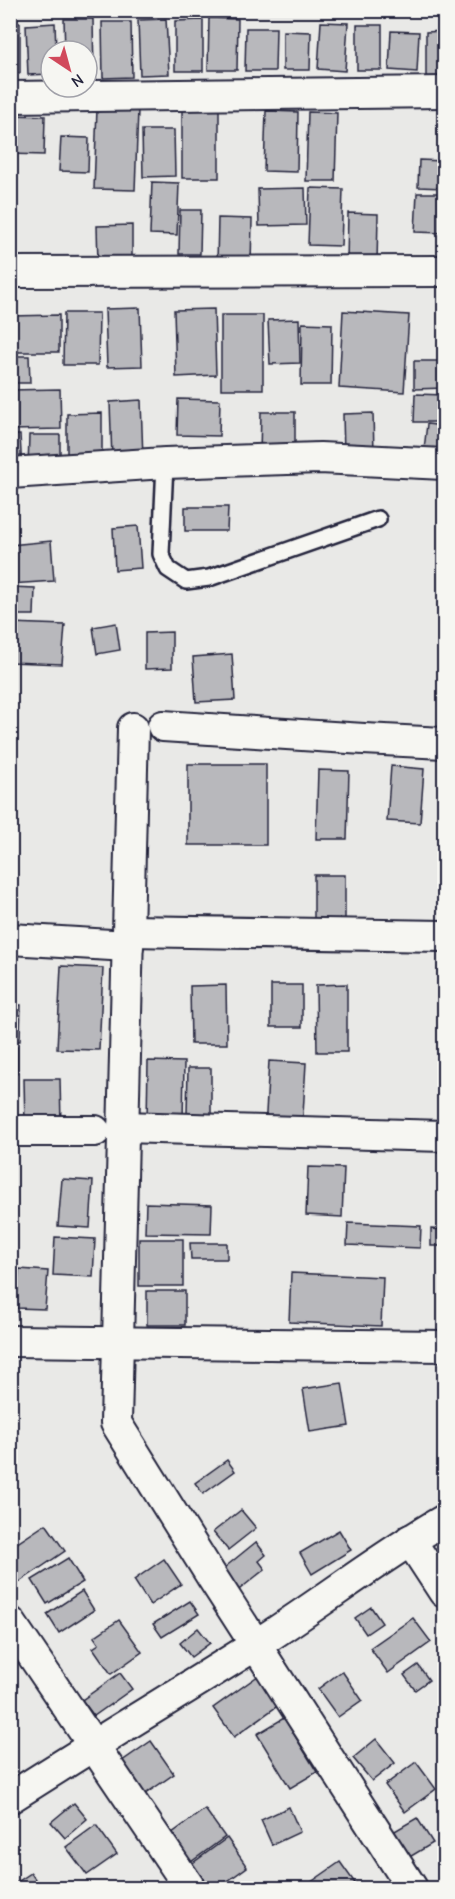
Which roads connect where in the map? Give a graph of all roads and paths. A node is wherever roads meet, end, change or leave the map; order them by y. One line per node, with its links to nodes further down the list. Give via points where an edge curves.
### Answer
1 (444, 92): 2 (street)
2 (10, 97)
3 (10, 272): 4 (street)
4 (444, 272)
5 (165, 463): 6 (street, via 320,458); 7 (street); 8 (lane, via 161,554 168,569 186,581 208,578)
6 (444, 464)
7 (10, 473)
8 (378, 519)
9 (163, 726): 11 (street)
10 (133, 728): 13 (street)
11 (444, 743)
12 (444, 936): 13 (street)
13 (129, 938): 14 (street); 15 (street)
14 (10, 939)
15 (109, 1129): 16 (street); 17 (street); 19 (street)
16 (10, 1131)
17 (444, 1136)
18 (10, 1341): 19 (street)
19 (119, 1343): 20 (street); 25 (street, via 116,1423)
20 (444, 1346)
21 (444, 1520): 22 (street)
22 (410, 1540): 23 (street); 25 (street)
23 (444, 1592)
24 (10, 1622): 26 (street)
25 (256, 1645): 26 (street); 29 (street)
26 (94, 1744): 27 (street); 28 (street)
27 (10, 1798)
28 (190, 1888)
29 (412, 1888)

